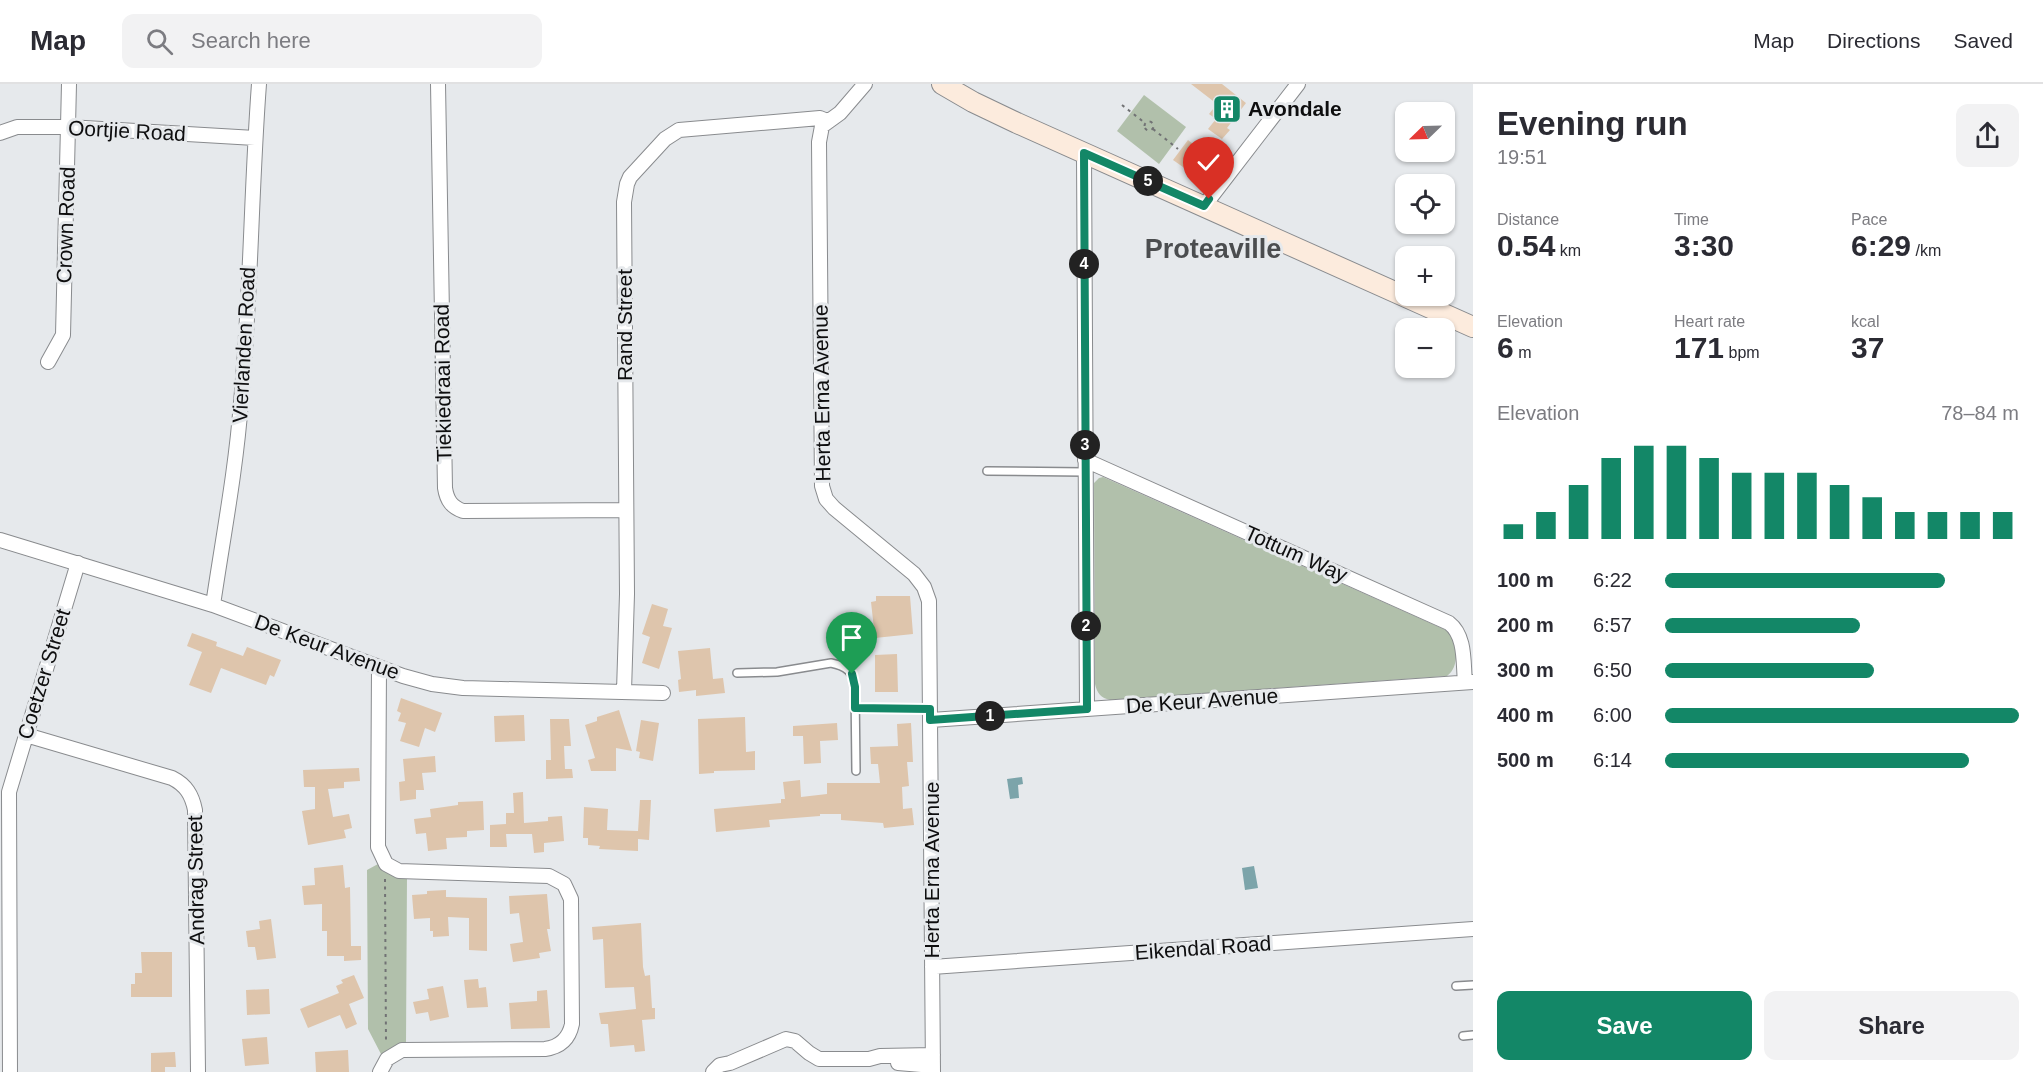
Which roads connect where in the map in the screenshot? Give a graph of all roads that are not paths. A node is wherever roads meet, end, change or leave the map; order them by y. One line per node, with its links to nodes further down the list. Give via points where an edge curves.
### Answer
1 (69, 84): 8 (street, Crown Road)
2 (260, 84): 10 (street, Vierlanden Road)
3 (438, 84): 17 (street, Tiekiedraai Road, via 448,500 463,511)
4 (865, 84): 7 (street, via 840,113)
5 (942, 84): 11 (street, via 994,113)
6 (1298, 84): 12 (street)
7 (826, 121): 17 (street, Rand Street, via 820,118 679,130 658,146 627,184); 28 (street, Herta Erna Avenue, via 819,152 822,486 834,508 914,574 924,587 929,608)
8 (68, 127): 9 (street, Oortjie Road, via 17,128); 10 (street, Oortjie Road); 14 (street, Crown Road, via 63,335)
9 (0, 133)
10 (255, 138): 20 (street, Vierlanden Road, via 242,400)
11 (1084, 153): 12 (street); 15 (street)
12 (1204, 206): 13 (street)
13 (1473, 327)
14 (48, 362)
15 (1085, 466): 16 (lane); 23 (street, Tottum Way, via 1449,623 1461,641); 27 (street)
16 (987, 471)
17 (626, 510): 24 (street, Rand Street)
18 (0, 540): 19 (street, De Keur Avenue)
19 (78, 563): 20 (street, De Keur Avenue); 29 (street, Coetzer Street)
20 (213, 604): 21 (street, De Keur Avenue)
21 (379, 667): 24 (street, De Keur Avenue, via 446,687); 42 (street, via 378,839 379,853 386,864 399,871 549,876 567,888 572,909 572,1024 562,1043 545,1049 402,1050 387,1059)
22 (737, 673): 26 (lane, via 838,664 852,674)
23 (1469, 682): 27 (street, De Keur Avenue)
24 (624, 691): 25 (street, De Keur Avenue)
25 (663, 693)
26 (855, 708): 28 (lane); 30 (lane)
27 (1087, 709): 28 (street, De Keur Avenue)
28 (930, 714): 32 (street, Herta Erna Avenue)
29 (26, 735): 39 (street, Coetzer Street, via 7,805); 41 (street, Andrag Street, via 172,778 190,794 195,810)
30 (856, 771)
31 (1473, 929): 32 (street, Eikendal Road)
32 (932, 967): 38 (street, Herta Erna Avenue)
33 (1473, 985): 34 (lane)
34 (1456, 986)
35 (1473, 1035): 36 (lane)
36 (1463, 1036)
37 (862, 1063): 38 (street, via 880,1056); 40 (street, via 819,1059 786,1039)
38 (933, 1064)
39 (7, 1065)
40 (731, 1067): 43 (street, via 720,1065)
41 (198, 1072)
42 (380, 1072)
43 (713, 1072)

